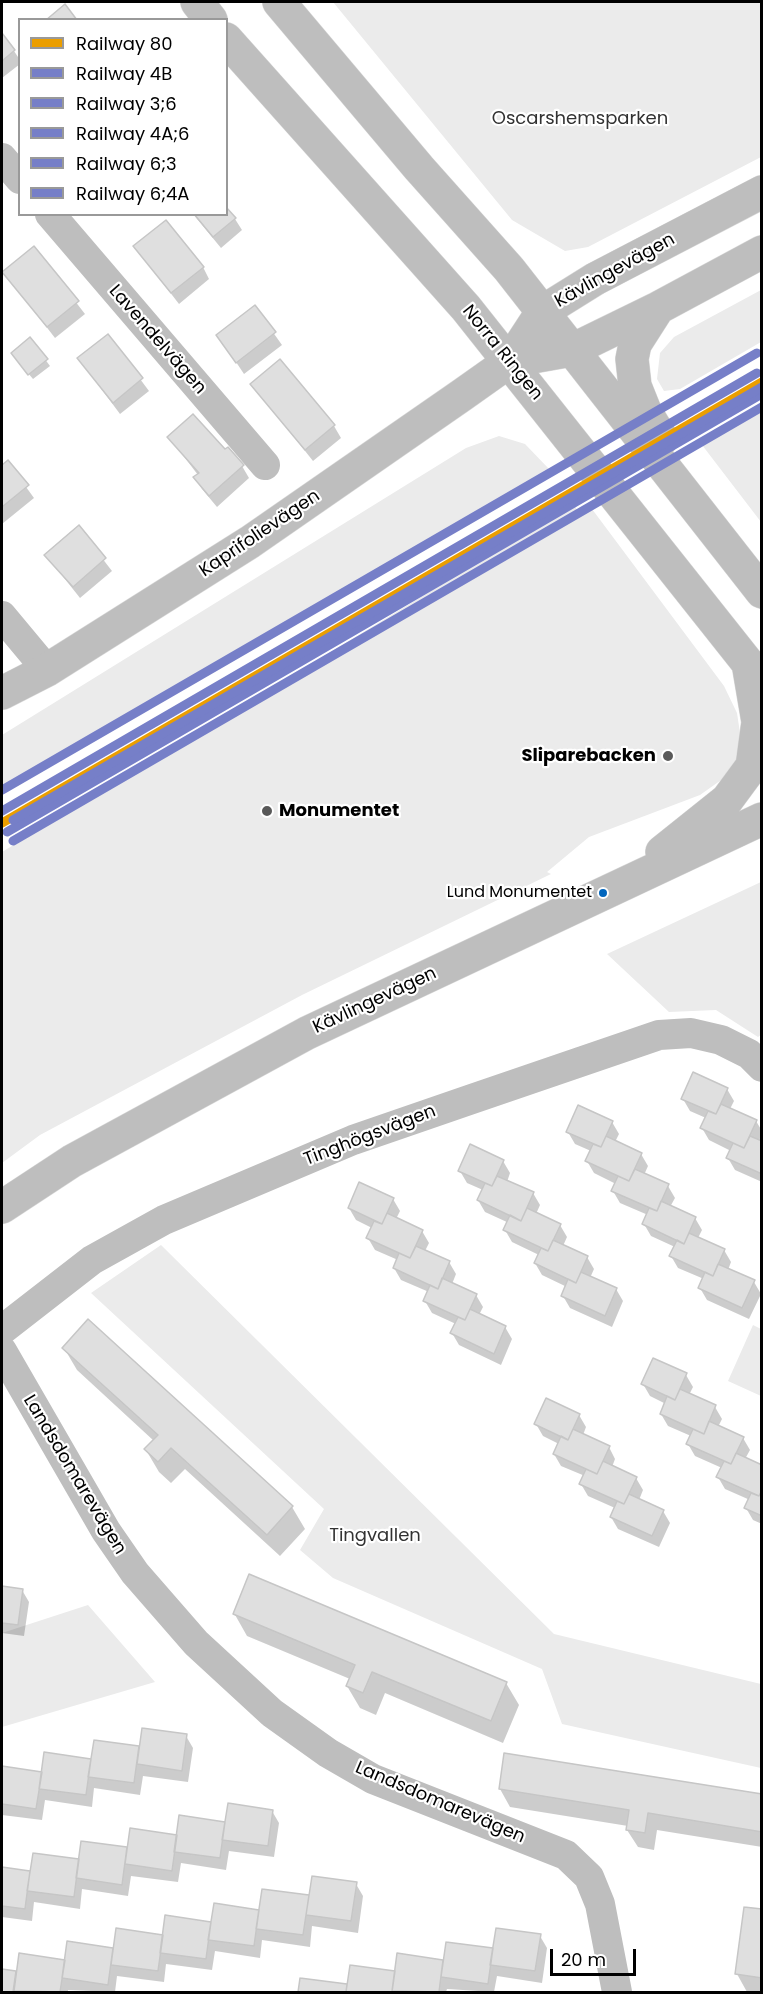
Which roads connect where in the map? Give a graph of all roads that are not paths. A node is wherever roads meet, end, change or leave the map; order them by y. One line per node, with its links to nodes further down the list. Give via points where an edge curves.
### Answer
1 (197, 2): 3 (main road)
2 (279, 2): 11 (main road)
3 (209, 18)
4 (228, 41): 13 (main road, Norra Ringen)
5 (2, 158): 6 (street)
6 (18, 177)
7 (762, 192): 11 (main road, Kävlingevägen, via 595,279)
8 (52, 216): 14 (street, Lavendelvägen)
9 (762, 252): 10 (main road)
10 (658, 308): 12 (main road); 15 (main road, via 635,344 635,386 645,411 690,483)
11 (542, 312): 12 (main road); 13 (main road, Kävlingevägen)
12 (572, 350): 13 (main road); 15 (main road)
13 (510, 361): 18 (main road, Kaprifolievägen, via 250,542); 19 (main road, Norra Ringen)
14 (265, 465)
15 (720, 542): 16 (main road)
16 (762, 592)
17 (2, 616): 18 (street)
18 (47, 670): 20 (main road, Kaprifolievägen)
19 (755, 672): 22 (main road, via 758,722 752,766 727,800)
20 (2, 693)
21 (762, 819): 22 (main road, Kävlingevägen)
22 (621, 885): 24 (main road, Kävlingevägen, via 307,1033 72,1161)
23 (762, 1067): 25 (street, Tinghögsvägen, via 749,1054 721,1040 692,1033 659,1035 458,1103 353,1140 164,1220 92,1260)
24 (2, 1207)
25 (2, 1330)
26 (2, 1352): 27 (street, Landsdomarevägen, via 106,1531 135,1573 196,1644 273,1713 328,1753 373,1779 566,1855 589,1877 600,1904)
27 (617, 1992)

